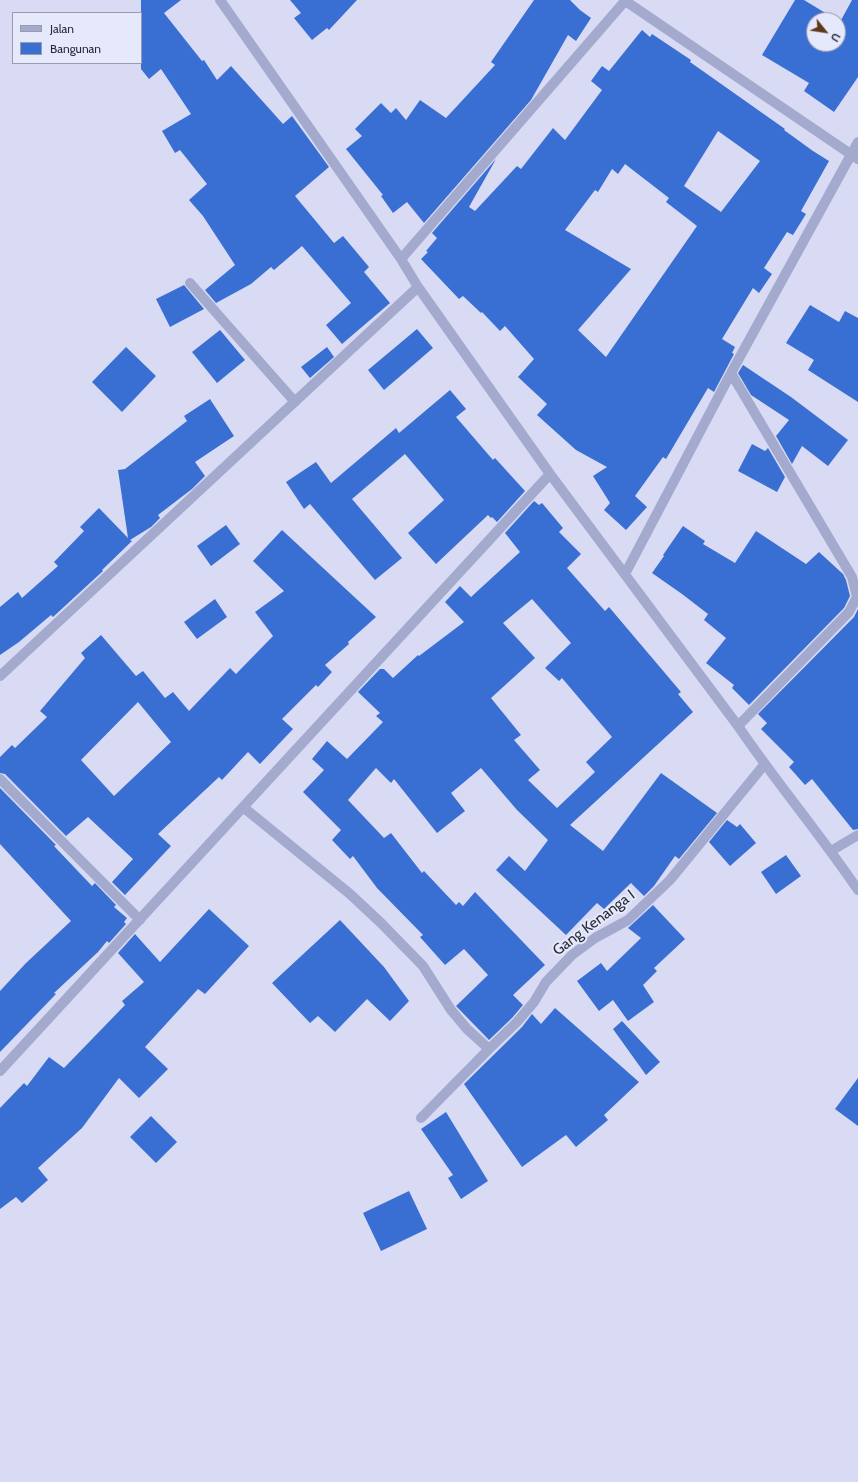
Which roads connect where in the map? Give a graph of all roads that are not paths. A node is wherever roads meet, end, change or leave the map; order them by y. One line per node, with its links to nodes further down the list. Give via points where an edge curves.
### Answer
1 (220, 0): 5 (street)
2 (625, 0): 4 (street); 5 (street)
3 (858, 142): 4 (street)
4 (855, 156): 8 (street)
5 (400, 259): 7 (street)
6 (190, 283): 9 (street)
7 (418, 287): 9 (street); 10 (street)
8 (731, 373): 11 (street); 12 (street, via 852,577)
9 (295, 402): 13 (street)
10 (550, 474): 11 (street); 17 (street)
11 (625, 574): 14 (street)
12 (857, 597): 14 (street, via 849,612)
13 (0, 676)
14 (738, 726): 15 (street)
15 (764, 765): 19 (street); 22 (street, Gang Kenanga I, via 670,880 628,920 595,938 572,955 546,982 534,1002 517,1022)
16 (0, 779): 21 (street)
17 (243, 807): 21 (street); 22 (street, via 350,894 381,923 423,966 467,1029)
18 (858, 835): 19 (street)
19 (831, 851): 20 (street)
20 (858, 890)
21 (140, 920): 23 (street)
22 (489, 1048): 24 (street, Gang Kenanga I)
23 (0, 1071)
24 (421, 1118)

